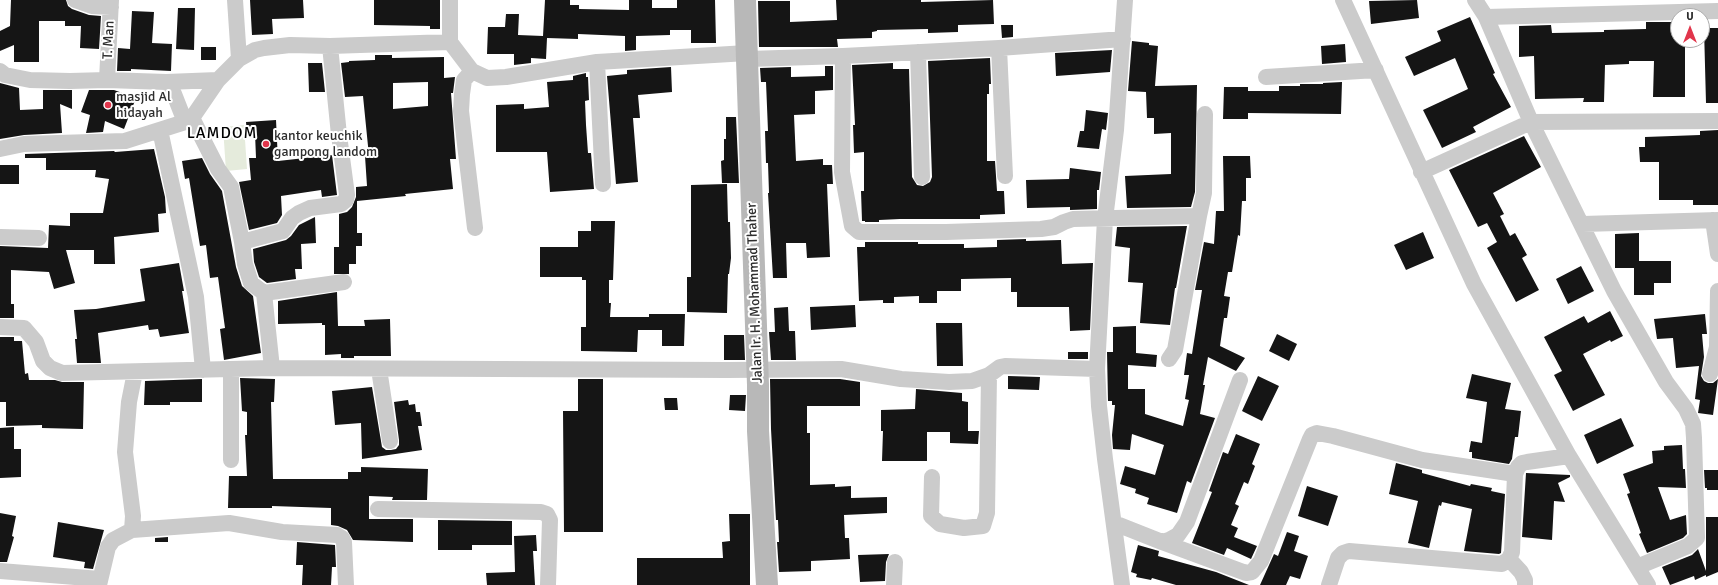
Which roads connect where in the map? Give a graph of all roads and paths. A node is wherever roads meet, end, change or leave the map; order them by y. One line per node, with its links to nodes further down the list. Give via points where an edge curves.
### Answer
1 (75, 0): 8 (street, via 92,6)
2 (236, 0): 18 (street)
3 (450, 0): 12 (street)
4 (745, 0): 16 (main road, Jalan Ir. H. Mohammad Thaher)
5 (1125, 0): 11 (street)
6 (1343, 0): 20 (street)
7 (1475, 0): 10 (street)
8 (111, 3): 24 (street, T. Man)
9 (1718, 11): 10 (street)
10 (1486, 17): 30 (street)
11 (1123, 39): 14 (street); 38 (street, via 1116,130)
12 (450, 42): 13 (street); 22 (street)
13 (330, 46): 18 (street, via 290,45 264,48); 44 (street, via 346,200 341,204 310,208 292,218 283,231)
14 (999, 48): 15 (street); 34 (street)
15 (918, 52): 17 (street); 35 (street)
16 (748, 56): 17 (street); 19 (street); 56 (main road, Jalan Ir. H. Mohammad Thaher)
17 (843, 56): 38 (street, via 842,172 854,230 866,233 1041,229 1073,219)
18 (239, 59): 25 (street)
19 (597, 62): 22 (street, via 506,77 486,78); 36 (street)
20 (1376, 70): 23 (street); 33 (street)
21 (0, 71): 24 (street, via 5,75 30,80)
22 (472, 71): 41 (street, via 464,80 461,111)
23 (1266, 76)
24 (107, 80): 26 (street)
25 (218, 80): 26 (street); 28 (street)
26 (166, 82): 28 (street)
27 (1205, 114): 37 (street, via 1204,193)
28 (188, 120): 31 (street); 44 (street, via 231,187)
29 (1718, 121): 30 (street)
30 (1532, 122): 33 (street); 40 (street)
31 (160, 130): 32 (street, via 125,141 24,144); 55 (street, via 196,297)
32 (0, 149)
33 (1421, 172): 62 (street, via 1474,284)
34 (1004, 176)
35 (922, 177)
36 (603, 184)
37 (1199, 216): 38 (street); 50 (street, via 1175,350)
38 (1105, 219): 54 (street)
39 (1715, 220): 40 (street); 45 (street)
40 (1582, 224): 72 (street, via 1614,290 1693,424 1697,538 1688,546)
41 (476, 228)
42 (0, 237): 43 (street)
43 (39, 238)
44 (242, 242): 48 (street, via 251,282)
45 (1718, 254)
46 (344, 282): 48 (street)
47 (1718, 291): 58 (street, via 1717,347)
48 (264, 293): 51 (street)
49 (0, 327): 57 (street, via 24,328 36,342 43,361 50,368 62,373)
50 (1169, 359)
51 (272, 368): 52 (street); 53 (street)
52 (231, 369): 55 (street); 63 (street)
53 (379, 369): 56 (street); 61 (street)
54 (1097, 369): 59 (street, via 1006,366); 67 (street, via 1099,406)
55 (203, 370): 57 (street)
56 (757, 370): 59 (street, via 841,369 901,380 949,382 972,381); 77 (main road, Jalan Ir. H. Mohammad Thaher)
57 (134, 372): 68 (street, via 125,452 133,516)
58 (1710, 374)
59 (988, 376): 65 (street, via 987,514 983,526 964,528 940,524 931,516)
60 (1240, 380): 69 (street, via 1187,522 1174,538)
61 (390, 441)
62 (1569, 456): 64 (street, via 1522,463); 72 (street)
63 (231, 460)
64 (1515, 474): 69 (street, via 1422,460 1317,433 1310,439 1261,561 1252,572 1246,573); 70 (street, via 1513,544)
65 (932, 477)
66 (378, 508): 76 (street, via 547,514 550,520)
67 (1114, 523): 69 (street); 79 (street)
68 (132, 530): 74 (street, via 113,540 108,547); 75 (street, via 229,523 282,532 337,535 344,542)
69 (1162, 542)
70 (1509, 560): 80 (street, via 1502,564 1494,564 1348,552 1338,558); 81 (street, via 1521,572)
71 (895, 562): 78 (street)
72 (1637, 567): 82 (street)
73 (0, 571): 74 (street)
74 (100, 582)
75 (346, 585)
76 (548, 585)
77 (767, 585)
78 (894, 585)
79 (1122, 585)
80 (1329, 585)
81 (1525, 585)
82 (1648, 585)

